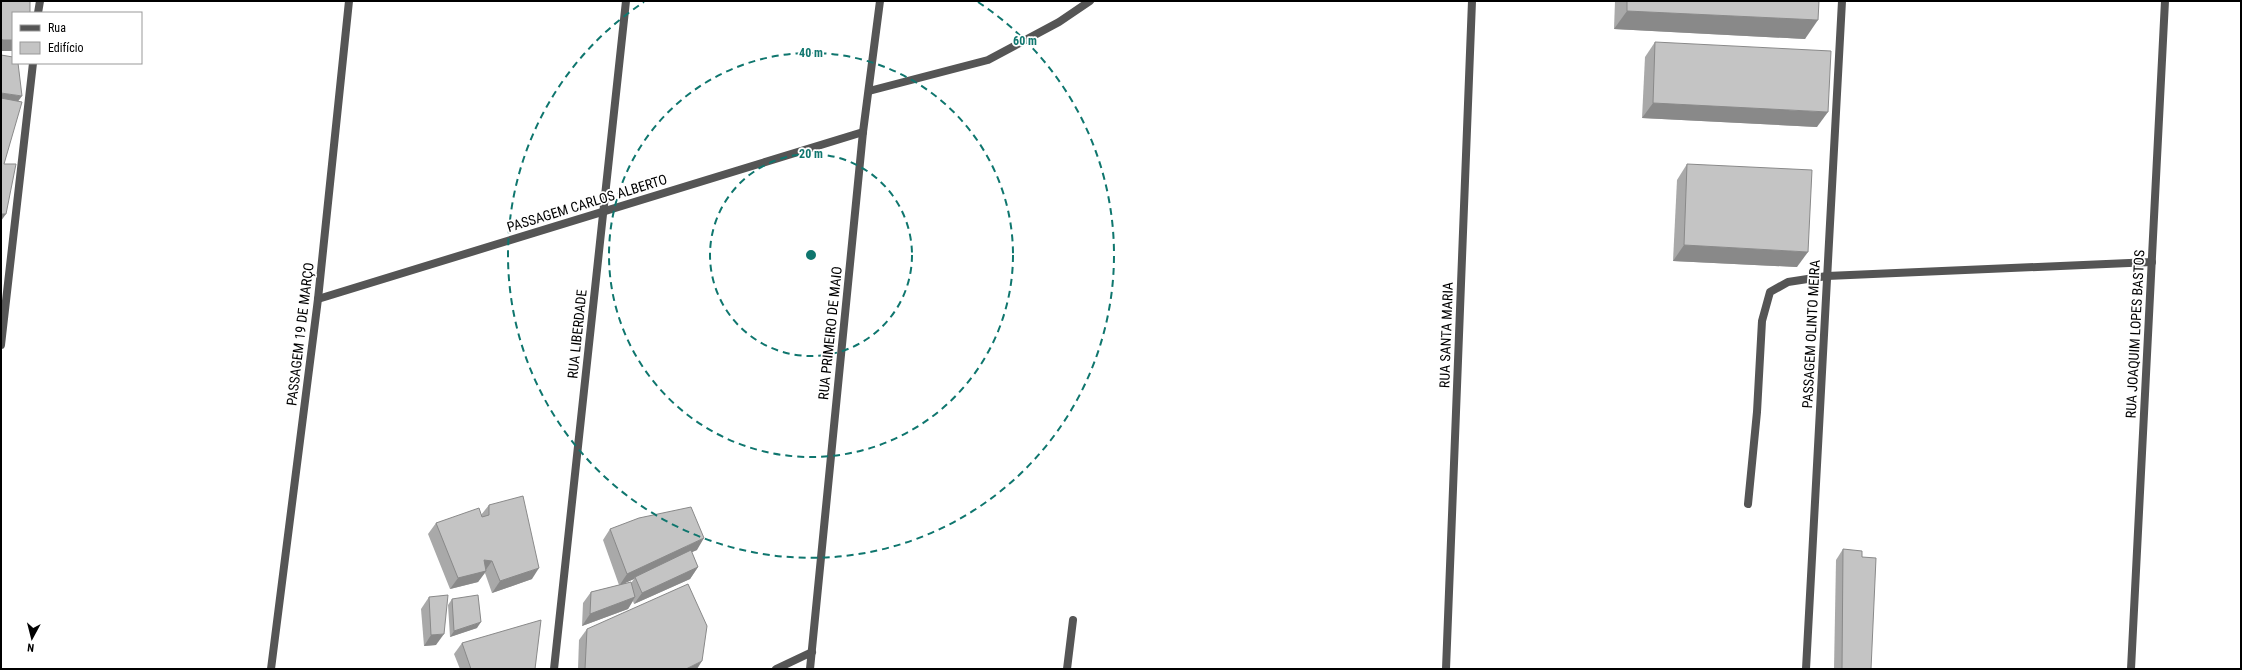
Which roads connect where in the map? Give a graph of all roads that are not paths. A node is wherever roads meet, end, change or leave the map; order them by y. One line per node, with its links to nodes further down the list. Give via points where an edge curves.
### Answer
1 (40, 1): 9 (street)
2 (349, 1): 16 (street, PASSAGEM 19 DE MARÇO)
3 (626, 1): 13 (street, RUA LIBERDADE)
4 (880, 1): 11 (street, RUA PRIMEIRO DE MAIO)
5 (1090, 1): 11 (street, via 1059,22 988,60)
6 (1472, 1): 26 (street, RUA SANTA MARIA)
7 (1842, 1): 15 (street, PASSAGEM OLINTO MEIRA)
8 (2165, 1): 14 (street, RUA JOAQUIM LOPES BASTOS)
9 (38, 12)
10 (33, 64): 17 (street)
11 (869, 91): 12 (street, RUA PRIMEIRO DE MAIO)
12 (863, 132): 13 (street, PASSAGEM CARLOS ALBERTO); 20 (street, RUA PRIMEIRO DE MAIO)
13 (604, 212): 16 (street, PASSAGEM CARLOS ALBERTO); 22 (street, RUA LIBERDADE)
14 (2152, 262): 15 (street); 28 (street, RUA JOAQUIM LOPES BASTOS)
15 (1827, 276): 18 (street, via 1788,282 1770,292 1762,321); 27 (street, PASSAGEM OLINTO MEIRA)
16 (318, 299): 21 (street, PASSAGEM 19 DE MARÇO)
17 (1, 345)
18 (1748, 504)
19 (1073, 620): 25 (street)
20 (812, 652): 23 (street); 24 (street, RUA PRIMEIRO DE MAIO)
21 (271, 669)
22 (554, 669)
23 (776, 669)
24 (810, 669)
25 (1067, 669)
26 (1446, 669)
27 (1806, 669)
28 (2131, 669)

